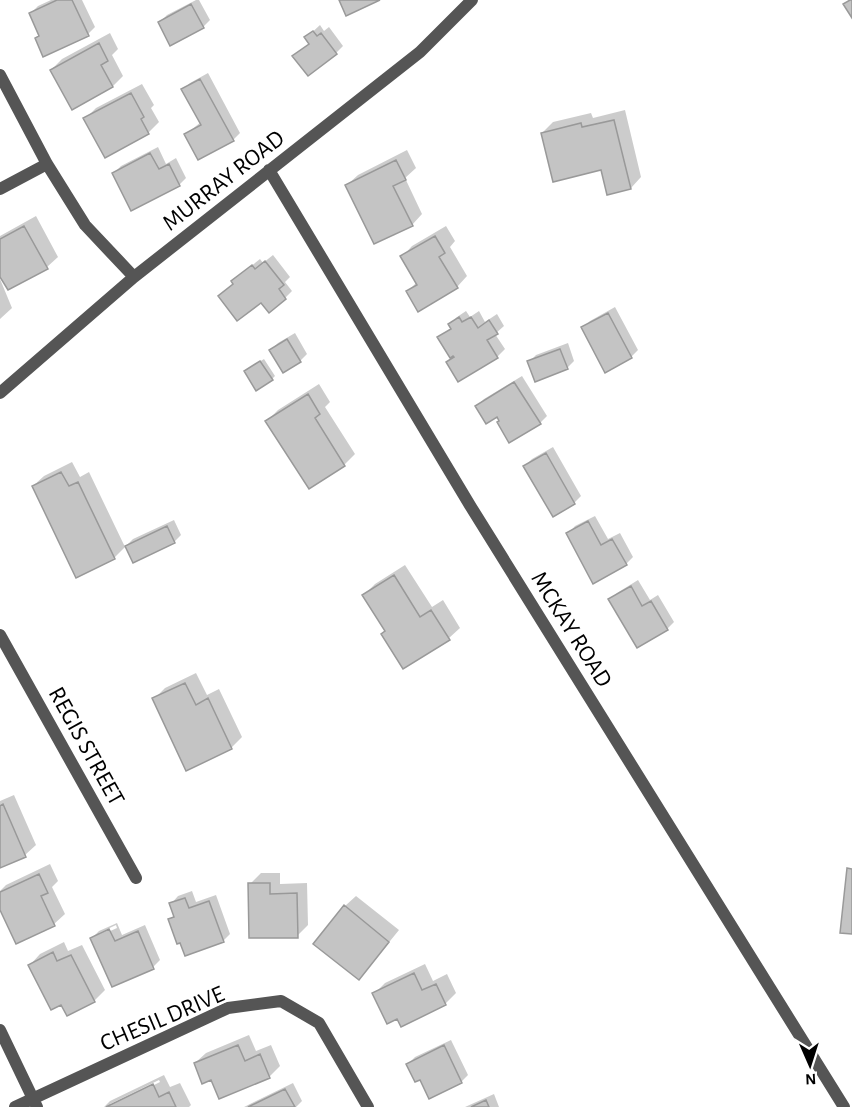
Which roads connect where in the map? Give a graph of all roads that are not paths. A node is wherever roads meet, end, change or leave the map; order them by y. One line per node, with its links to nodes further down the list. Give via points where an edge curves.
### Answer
1 (472, 0): 4 (street, MURRAY ROAD, via 420,52)
2 (0, 75): 3 (street)
3 (47, 164): 5 (street); 6 (street, via 85,225)
4 (269, 170): 6 (street, MURRAY ROAD); 14 (street, MCKAY ROAD, via 471,507)
5 (0, 189)
6 (134, 277): 7 (street, MURRAY ROAD)
7 (0, 393)
8 (0, 635): 9 (street, REGIS STREET)
9 (136, 878)
10 (0, 1030): 11 (street)
11 (35, 1103): 12 (street, CHESIL DRIVE); 13 (street, CHESIL DRIVE, via 228,1008 281,1001 319,1023)
12 (15, 1107)
13 (368, 1107)
14 (844, 1107)

